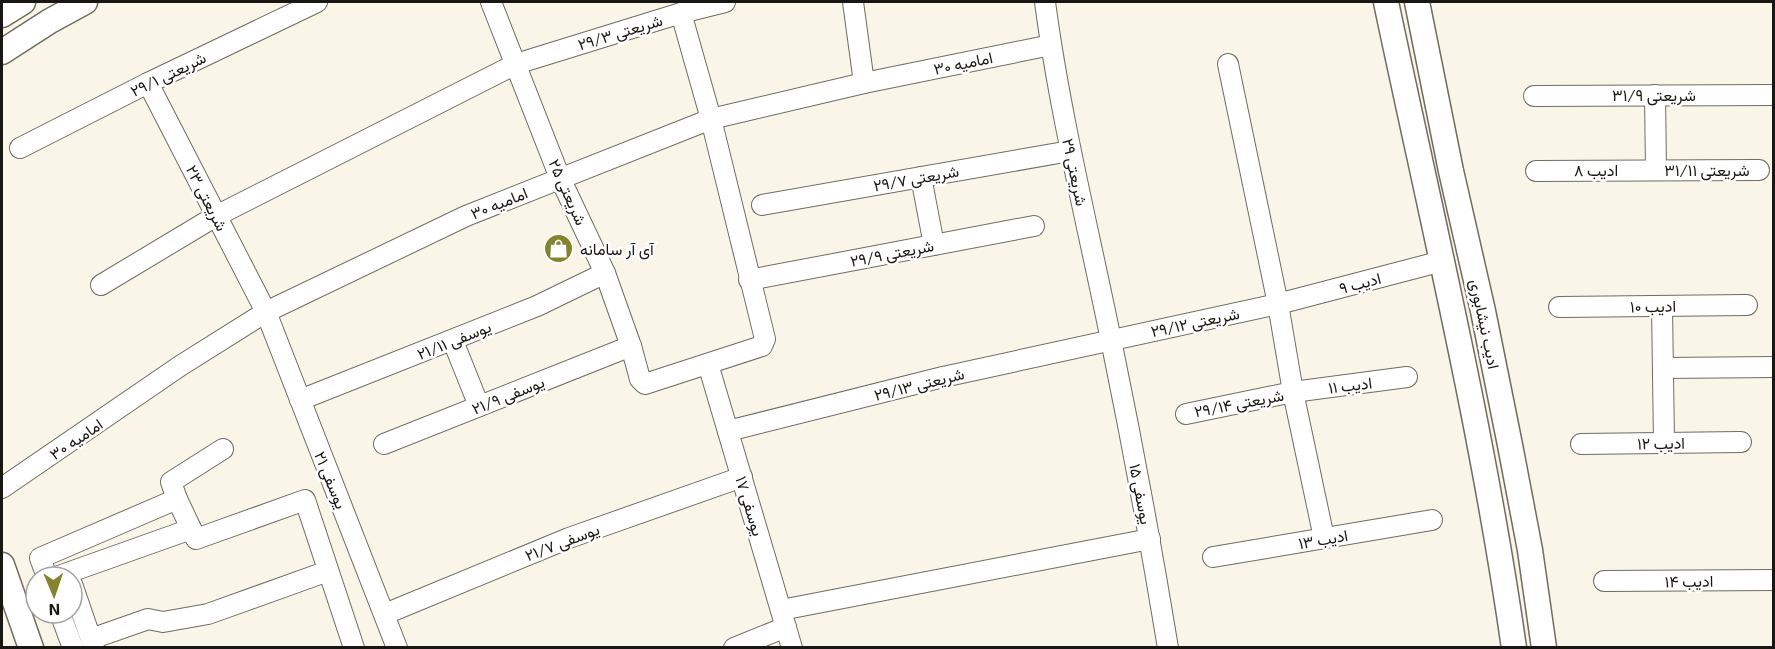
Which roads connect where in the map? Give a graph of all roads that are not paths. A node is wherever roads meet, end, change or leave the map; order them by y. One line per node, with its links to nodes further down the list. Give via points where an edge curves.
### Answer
1 (23, 2): 11 (main road)
2 (85, 2): 13 (main road)
3 (317, 2): 16 (street, شریعتی ۲۹/۱)
4 (491, 2): 14 (street, شریعتی ۲۵)
5 (725, 2): 10 (street, شریعتی ۲۹/۳)
6 (853, 2): 17 (street)
7 (1045, 2): 12 (street, شریعتی ۲۹)
8 (1386, 2): 33 (main road, ادیب نیشابوری)
9 (1417, 2): 68 (main road, ادیب نیشابوری)
10 (681, 13): 14 (street, شریعتی ۲۹/۳); 21 (street)
11 (2, 15)
12 (1051, 45): 17 (street, امامیه ۳۰); 23 (street, شریعتی ۲۹)
13 (2, 52)
14 (516, 64): 28 (street, شریعتی ۲۵); 30 (street, شریعتی ۲۹/۳)
15 (1228, 64): 37 (street)
16 (148, 83): 22 (street, شریعتی ۲۹/۱); 30 (street, شریعتی ۲۳)
17 (864, 83): 21 (street, امامیه ۳۰)
18 (1655, 95): 19 (street, شریعتی ۳۱/۹); 20 (street, شریعتی ۳۱/۹); 24 (street)
19 (1773, 95)
20 (1534, 96)
21 (711, 119): 28 (street, امامیه ۳۰); 35 (street)
22 (20, 148)
23 (1070, 151): 27 (street, شریعتی ۲۹/۷); 43 (street, شریعتی ۲۹)
24 (1656, 170): 25 (street, شریعتی ۳۱/۱۱); 26 (street, ادیب ۸)
25 (1758, 170)
26 (1536, 171)
27 (921, 177): 29 (street, شریعتی ۲۹/۷); 32 (street)
28 (560, 178): 34 (street, شریعتی ۲۵); 41 (street, امامیه ۳۰, via 466,216)
29 (762, 205)
30 (216, 216): 36 (street, شریعتی ۲۹/۳); 41 (street, شریعتی ۲۳)
31 (1034, 226): 32 (street, شریعتی ۲۹/۹)
32 (934, 245): 35 (street, شریعتی ۲۹/۹)
33 (1442, 261): 37 (street, ادیب ۹); 69 (main road, ادیب نیشابوری)
34 (605, 273): 42 (street, یوسفی ۲۱/۱۱); 44 (street, شریعتی ۲۵)
35 (749, 280): 45 (street, via 764,343)
36 (101, 285)
37 (1278, 304): 43 (street, شریعتی ۲۹/۱۲); 49 (street)
38 (1747, 305): 39 (street, ادیب ۱۰)
39 (1662, 306): 40 (street, ادیب ۱۰); 47 (street)
40 (1559, 307)
41 (266, 312): 50 (street, یوسفی ۲۱); 60 (street, امامیه ۳۰)
42 (453, 340): 50 (street, یوسفی ۲۱/۱۱); 51 (street)
43 (1111, 341): 53 (street, شریعتی ۲۹/۱۳, via 943,377); 67 (street, یوسفی ۱۵)
44 (631, 346): 45 (street, شریعتی ۲۵, via 641,383 645,384); 51 (street, یوسفی ۲۱/۹)
45 (708, 364): 53 (street, یوسفی ۱۷)
46 (1773, 366): 47 (street)
47 (1663, 368): 55 (street)
48 (1407, 377): 49 (street, ادیب ۱۱)
49 (1293, 392): 52 (street, شریعتی ۲۹/۱۴); 66 (street)
50 (300, 400): 61 (street, یوسفی ۲۱)
51 (479, 406): 56 (street, یوسفی ۲۱/۹)
52 (1185, 414)
53 (728, 431): 59 (street, یوسفی ۱۷)
54 (1740, 442): 55 (street, ادیب ۱۲)
55 (1664, 443): 57 (street, ادیب ۱۲)
56 (384, 444)
57 (1581, 444)
58 (223, 448): 62 (street, via 171,482)
59 (742, 477): 77 (street, یوسفی ۲۱/۷, via 569,538); 78 (street, یوسفی ۱۷)
60 (2, 488)
61 (334, 488): 63 (street); 77 (street, یوسفی ۲۱)
62 (177, 499): 65 (street); 72 (street, via 40,558)
63 (305, 500): 65 (street, via 196,539); 74 (street)
64 (1432, 520): 66 (street, ادیب ۱۳)
65 (191, 528): 73 (street)
66 (1324, 538): 70 (street, ادیب ۱۳)
67 (1150, 539): 78 (street); 88 (street, یوسفی ۱۵)
68 (1530, 550): 69 (main road); 90 (main road, ادیب نیشابوری)
69 (1501, 555): 89 (main road, ادیب نیشابوری)
70 (1213, 557)
71 (2, 565): 83 (main road)
72 (43, 565)
73 (84, 571)
74 (328, 571): 81 (street, via 208,614 163,622 148,620); 82 (street)
75 (1773, 580): 76 (street, ادیب ۱۴)
76 (1604, 582)
77 (385, 614): 85 (street, یوسفی ۲۱)
78 (784, 618): 86 (street); 87 (street, یوسفی ۱۷)
79 (84, 621): 81 (street)
80 (64, 625): 84 (street)
81 (93, 643)
82 (352, 647)
83 (31, 648)
84 (73, 648)
85 (397, 648)
86 (734, 648)
87 (792, 648)
88 (1168, 648)
89 (1514, 648)
90 (1544, 648)

